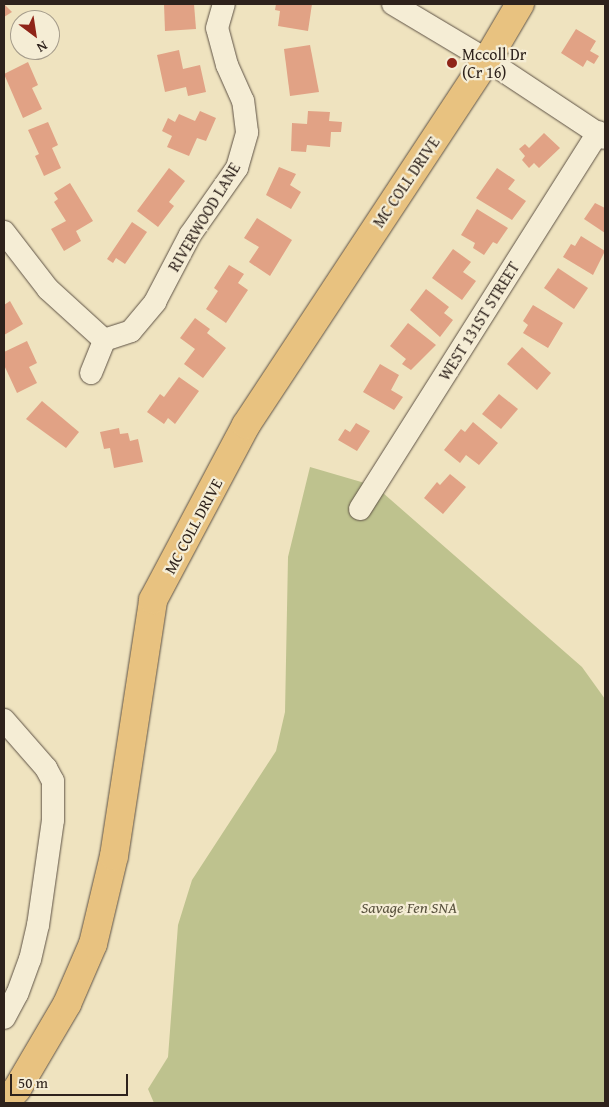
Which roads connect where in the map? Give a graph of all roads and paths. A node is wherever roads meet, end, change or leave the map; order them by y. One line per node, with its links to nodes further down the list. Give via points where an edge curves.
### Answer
1 (224, 4): 7 (street, RIVERWOOD LANE, via 217,28 227,65 243,101 247,132 236,168 190,235 156,302 131,331)
2 (393, 4): 4 (street)
3 (520, 4): 4 (main road, MC COLL DRIVE)
4 (487, 60): 5 (street); 12 (main road, MC COLL DRIVE, via 246,426 153,600 114,856 92,944 67,1004 17,1089)
5 (602, 135): 9 (street, WEST 131ST STREET)
6 (4, 232): 7 (street, via 48,289)
7 (104, 340): 8 (street)
8 (91, 373)
9 (360, 509)
10 (4, 720): 11 (street, via 46,768 53,781 53,820 30,959)
11 (4, 1018)
12 (4, 1103)

